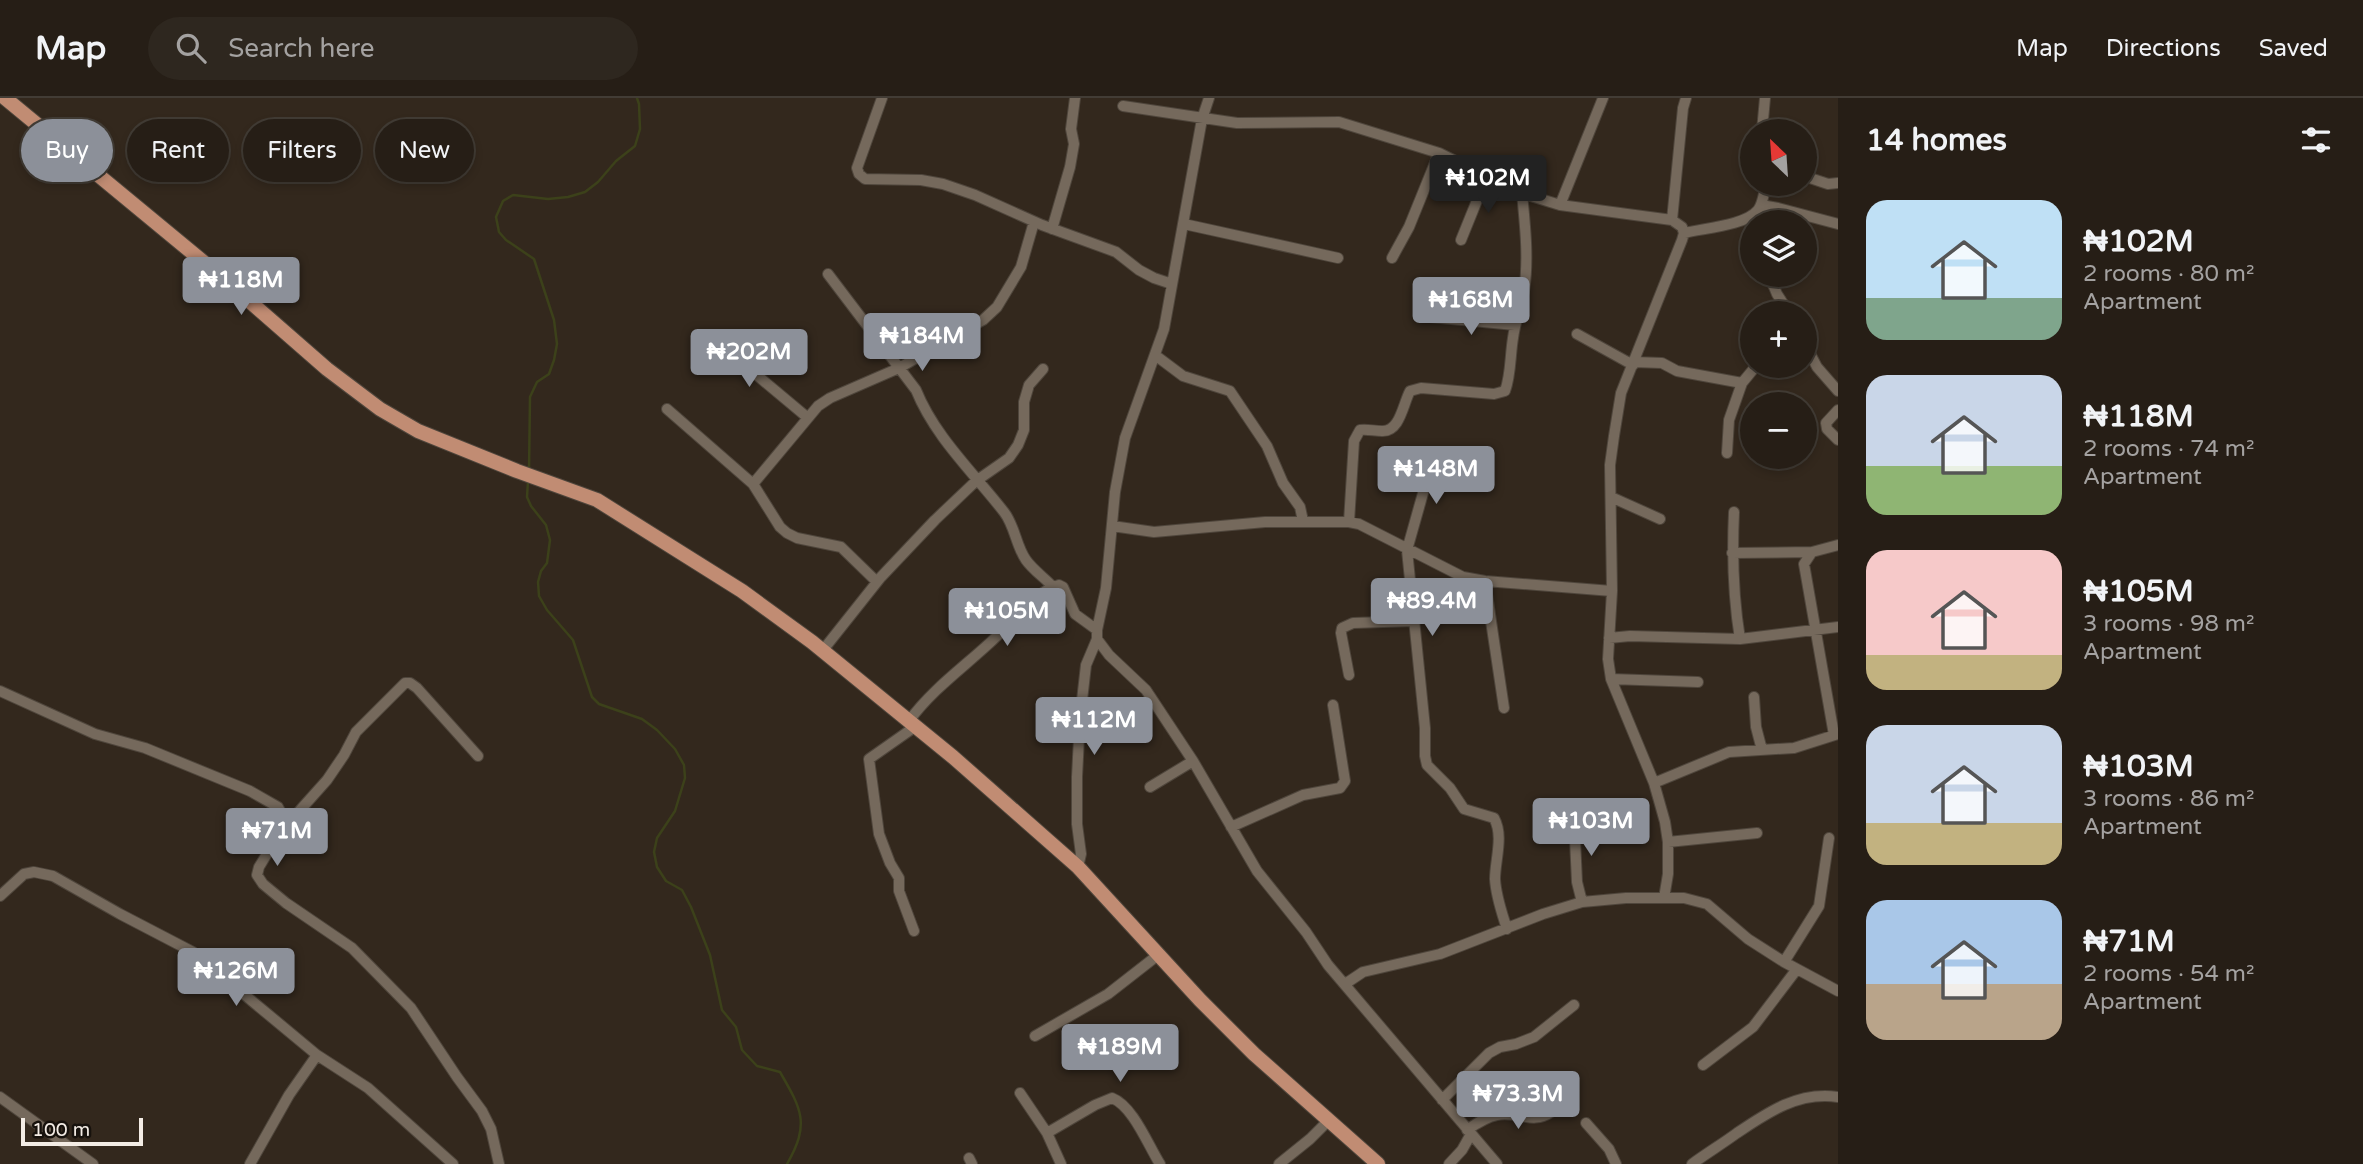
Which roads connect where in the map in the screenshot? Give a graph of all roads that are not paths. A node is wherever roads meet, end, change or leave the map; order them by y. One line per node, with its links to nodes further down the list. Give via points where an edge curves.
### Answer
1 (5, 98): 70 (main road, via 380,409 418,431 597,500)
2 (882, 98): 20 (street, via 857,168 859,174 943,184)
3 (1075, 98): 23 (street, via 1070,167)
4 (1209, 98): 9 (street)
5 (1603, 98): 17 (street)
6 (1686, 98): 19 (street)
7 (1765, 98): 10 (street)
8 (1123, 106): 9 (street)
9 (1202, 119): 11 (street, via 1339,122); 21 (street)
10 (1763, 119)
11 (1438, 153): 12 (street); 27 (street)
12 (1491, 178): 15 (street); 25 (street)
13 (1817, 180): 14 (street)
14 (1838, 183)
15 (1522, 194): 17 (street); 31 (street, via 1526,267)
16 (1763, 196): 18 (street)
17 (1560, 205): 19 (street)
18 (1759, 209): 22 (street, via 1778,208); 24 (street, via 1737,222)
19 (1672, 220): 24 (street)
20 (1034, 222): 23 (street); 37 (street, via 1021,267 997,307 983,320)
21 (1184, 224): 26 (street); 29 (street)
22 (1838, 224)
23 (1052, 229): 29 (street, via 1115,252 1139,270)
24 (1684, 233): 35 (street)
25 (1461, 240)
26 (1338, 258)
27 (1392, 258)
28 (828, 274): 37 (street)
29 (1172, 285): 34 (street)
30 (1430, 317): 31 (street)
31 (1515, 326): 54 (street, via 1505,391 1421,388 1410,391 1390,430 1360,430 1354,441)
32 (1577, 334): 35 (street)
33 (710, 337): 44 (street)
34 (1155, 355): 53 (street, via 1183,376 1230,391 1267,446); 55 (street, via 1125,438)
35 (1634, 364): 40 (street, via 1662,363 1677,371); 50 (street, via 1621,393 1610,465)
36 (1817, 366): 41 (street)
37 (899, 368): 44 (street, via 830,398); 48 (street)
38 (1043, 369): 48 (street, via 1029,385 1018,445)
39 (1746, 378): 40 (street)
40 (1742, 383): 47 (street, via 1728,420)
41 (1838, 391)
42 (667, 409): 49 (street)
43 (1838, 410): 45 (street, via 1826,424)
44 (808, 418): 49 (street)
45 (1838, 440)
46 (1441, 453): 57 (street, via 1425,486)
47 (1727, 453)
48 (976, 481): 61 (street); 62 (street, via 1005,513 1025,559)
49 (752, 484): 61 (street, via 787,533 841,547)
50 (1611, 497): 52 (street); 63 (street)
51 (1734, 512): 59 (street)
52 (1660, 519)
53 (1303, 521): 54 (street); 55 (street, via 1154,532)
54 (1349, 522): 57 (street)
55 (1112, 526): 67 (street)
56 (1838, 545): 58 (street)
57 (1407, 550): 60 (street, via 1463,577); 64 (street)
58 (1812, 552): 59 (street); 66 (street, via 1804,564)
59 (1732, 553): 69 (street)
60 (1485, 581): 63 (street); 77 (street)
61 (877, 582): 70 (street)
62 (1053, 587): 67 (street, via 1063,587 1075,614); 78 (street, via 922,704)
63 (1612, 591): 68 (street)
64 (1414, 621): 71 (street, via 1353,623 1342,628); 95 (street, via 1427,765 1464,809 1496,822 1495,880)
65 (1838, 626): 66 (street)
66 (1816, 629): 69 (street); 79 (street)
67 (1097, 634): 82 (street, via 1109,655 1146,690); 91 (street, via 1086,665 1080,718)
68 (1609, 638): 69 (street); 72 (street)
69 (1740, 639)
70 (824, 650): 78 (main road)
71 (1349, 675)
72 (1611, 678): 73 (street); 83 (street)
73 (1698, 681)
74 (0, 691): 86 (street, via 94,734 145,748 250,791 278,807)
75 (1754, 697): 80 (street)
76 (1333, 705): 87 (street, via 1345,780 1340,788 1303,795)
77 (1504, 708)
78 (913, 724): 91 (main road); 96 (street, via 869,759 879,834 899,878 899,891)
79 (1836, 735): 80 (street, via 1794,748)
80 (1762, 750): 83 (street, via 1720,755)
81 (478, 755): 86 (street, via 417,688 405,683 356,732 327,780 296,815)
82 (1193, 761): 84 (street); 87 (street)
83 (1654, 783): 90 (street)
84 (1150, 788)
85 (1574, 818): 94 (street)
86 (285, 820): 118 (street, via 257,875 286,904 352,948 411,1008 482,1111)
87 (1231, 827): 100 (street, via 1257,871)
88 (1757, 833): 90 (street)
89 (1829, 838): 98 (street, via 1819,906)
90 (1668, 842): 93 (street)
91 (1078, 867): 97 (main road)
92 (0, 896): 104 (street, via 24,874 53,876 193,952)
93 (1664, 898): 94 (street); 98 (street, via 1707,904)
94 (1581, 902): 95 (street)
95 (1507, 929): 100 (street, via 1440,954 1363,972)
96 (914, 931)
97 (1158, 955): 103 (street, via 1108,994); 111 (main road, via 1254,1054)
98 (1784, 962): 99 (street)
99 (1797, 968): 101 (street); 105 (street, via 1753,1027)
100 (1345, 984): 109 (street)
101 (1838, 991)
102 (1574, 1005): 109 (street, via 1534,1037 1489,1053)
103 (1035, 1037)
104 (317, 1055): 116 (street); 117 (street, via 368,1088)
105 (1703, 1065)
106 (1020, 1093): 114 (street)
107 (0, 1097): 115 (street)
108 (1838, 1097): 126 (street, via 1823,1094 1775,1108)
109 (1442, 1100): 113 (street)
110 (1551, 1112): 113 (street, via 1541,1119 1499,1115 1483,1119)
111 (1328, 1121): 121 (street); 122 (main road)
112 (1586, 1123): 125 (street)
113 (1469, 1132): 123 (street, via 1462,1150); 124 (street)
114 (1046, 1133): 119 (street); 120 (street, via 1112,1098 1128,1111)
115 (93, 1164)
116 (250, 1164)
117 (453, 1164)
118 (499, 1164)
119 (1061, 1164)
120 (1160, 1164)
121 (1279, 1164)
122 (1378, 1164)
123 (1449, 1164)
124 (1497, 1164)
125 (1616, 1164)
126 (1692, 1164)

